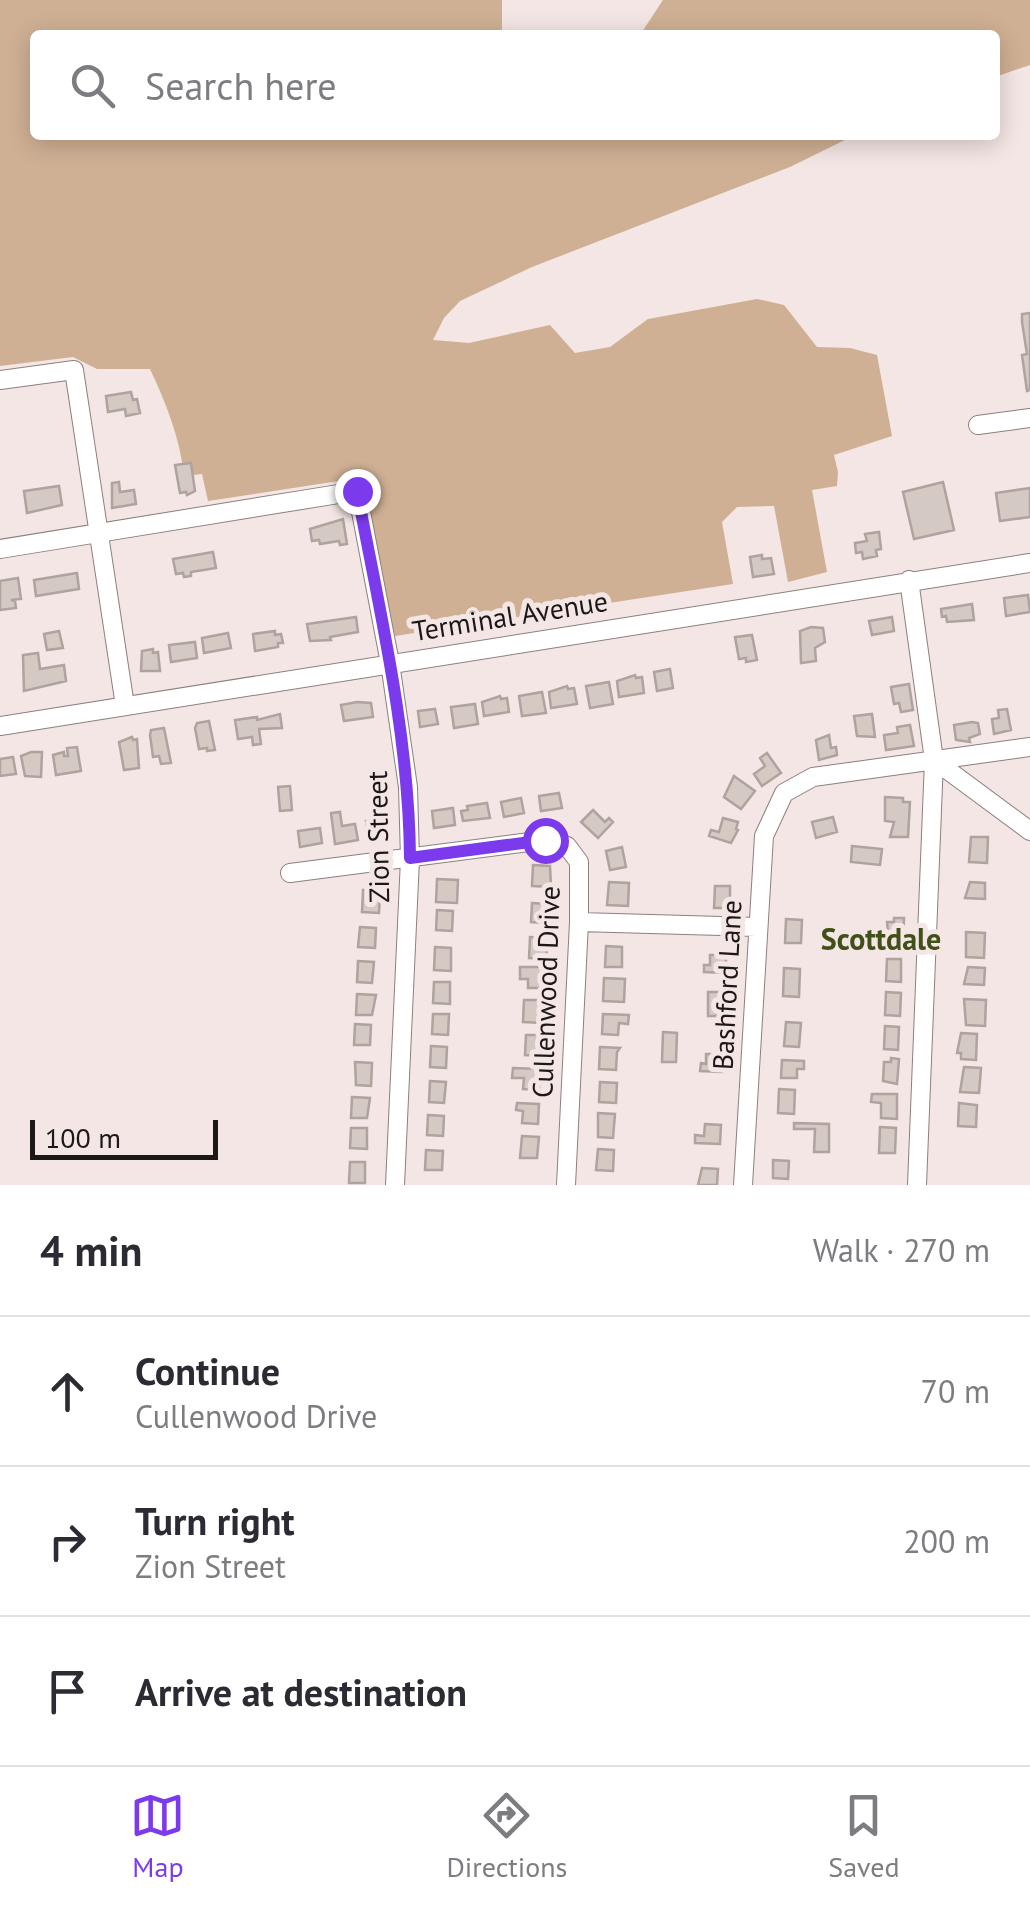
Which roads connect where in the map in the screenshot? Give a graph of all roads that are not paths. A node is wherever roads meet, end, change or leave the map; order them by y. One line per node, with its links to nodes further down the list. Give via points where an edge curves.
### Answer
1 (0, 380): 4 (street, via 74,370)
2 (1030, 418): 3 (street)
3 (978, 425)
4 (97, 534): 5 (street); 8 (street, Zion Street, via 357,491); 9 (street)
5 (0, 549)
6 (1030, 563): 7 (street, Terminal Avenue)
7 (909, 580): 8 (street, Terminal Avenue); 12 (street)
8 (390, 664): 9 (street, Terminal Avenue); 14 (street, Zion Street, via 408,787)
9 (124, 706): 10 (street, Terminal Avenue)
10 (0, 726)
11 (1030, 747): 12 (street)
12 (934, 760): 13 (street); 17 (street, Bashford Lane, via 813,777 784,793 764,836); 21 (street)
13 (1030, 831)
14 (410, 858): 15 (street, Cullenwood Drive); 16 (street, Cullenwood Drive, via 557,841 578,862); 18 (street, Zion Street)
15 (290, 874)
16 (579, 922): 17 (street); 19 (street, Cullenwood Drive)
17 (757, 928): 20 (street, Bashford Lane)
18 (395, 1185)
19 (566, 1185)
20 (743, 1185)
21 (917, 1185)

